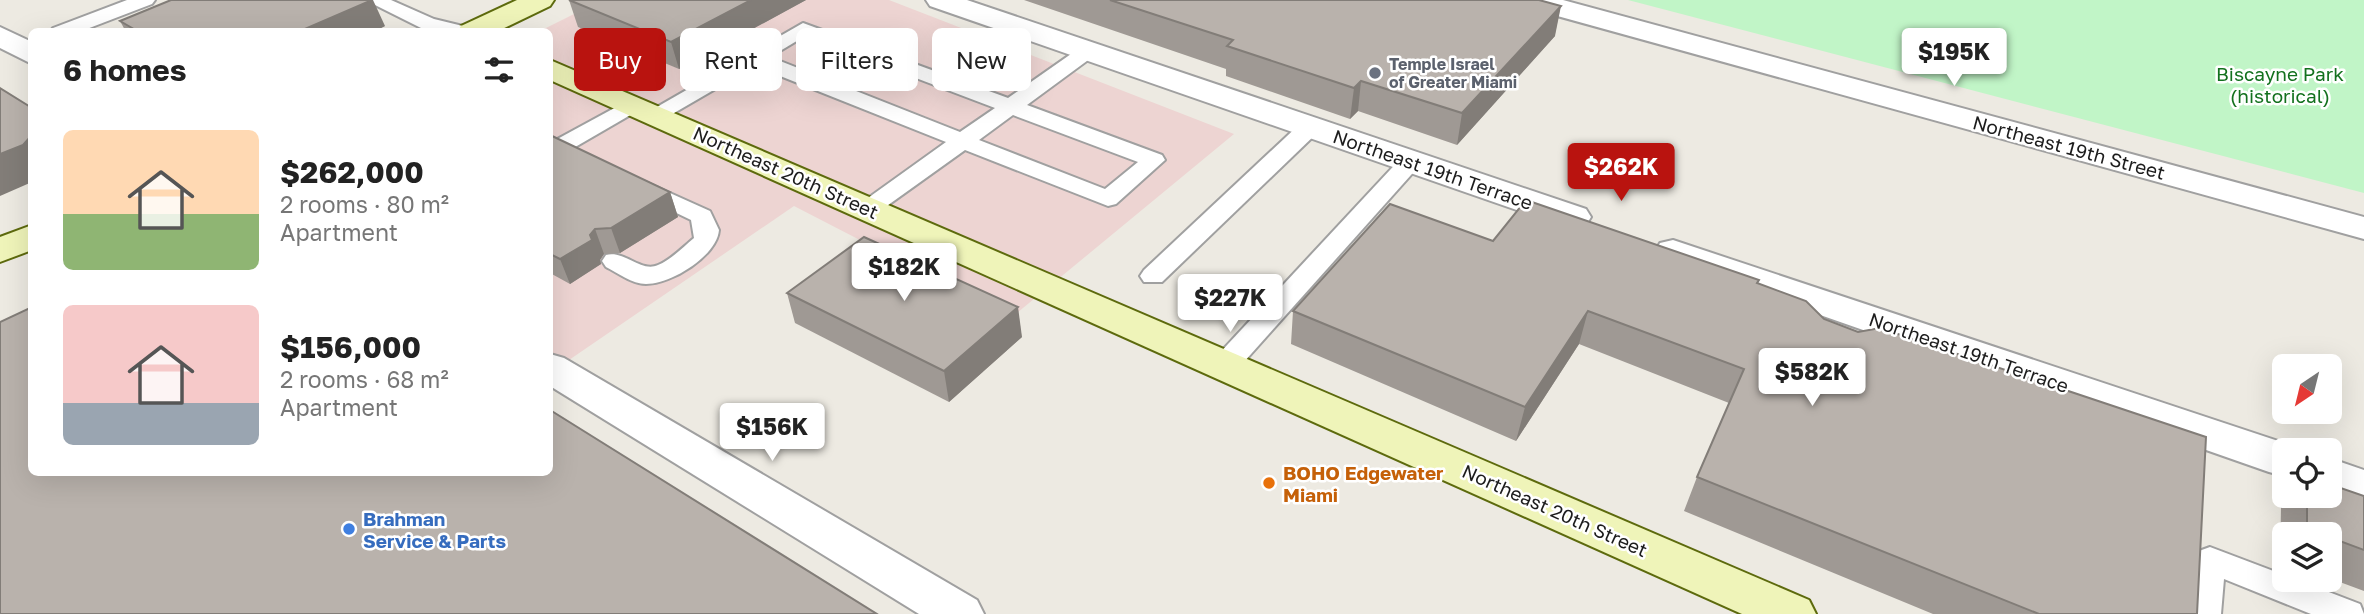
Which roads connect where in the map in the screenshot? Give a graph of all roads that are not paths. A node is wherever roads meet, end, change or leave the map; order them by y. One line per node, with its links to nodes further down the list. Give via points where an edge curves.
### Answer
1 (145, 0): 6 (lane)
2 (376, 0): 7 (lane)
3 (540, 0): 8 (main road)
4 (940, 0): 10 (street, Northeast 19th Terrace)
5 (1534, 0): 23 (street, Northeast 19th Street)
6 (71, 28)
7 (446, 28)
8 (480, 28)
9 (782, 41): 14 (lane, via 803,29)
10 (1088, 51): 14 (lane); 16 (street, Northeast 19th Terrace)
11 (782, 69): 17 (lane)
12 (553, 72): 15 (main road, Northeast 20th Street)
13 (683, 91): 15 (lane)
14 (1012, 106): 17 (lane); 17 (lane, via 1154,160 1108,199)
15 (642, 110): 18 (lane); 22 (main road, Northeast 20th Street)
16 (1310, 127): 20 (street, Northeast 19th Terrace); 27 (lane)
17 (963, 141): 22 (lane)
18 (554, 150): 19 (lane)
19 (582, 159)
20 (1411, 161): 28 (lane); 30 (street, Northeast 19th Terrace)
21 (617, 176): 26 (lane, via 701,216 707,230 706,241 665,273 644,276)
22 (869, 208): 28 (main road, Northeast 20th Street)
23 (2364, 228)
24 (28, 238): 25 (main road)
25 (0, 251)
26 (615, 261)
27 (1153, 276)
28 (1224, 365): 34 (main road, Northeast 20th Street)
29 (553, 371): 33 (street)
30 (2272, 456)
31 (2342, 479): 32 (street)
32 (2364, 487)
33 (960, 614)
34 (1792, 614)
35 (2204, 614): 36 (lane, via 2210,560)
36 (2348, 614)

